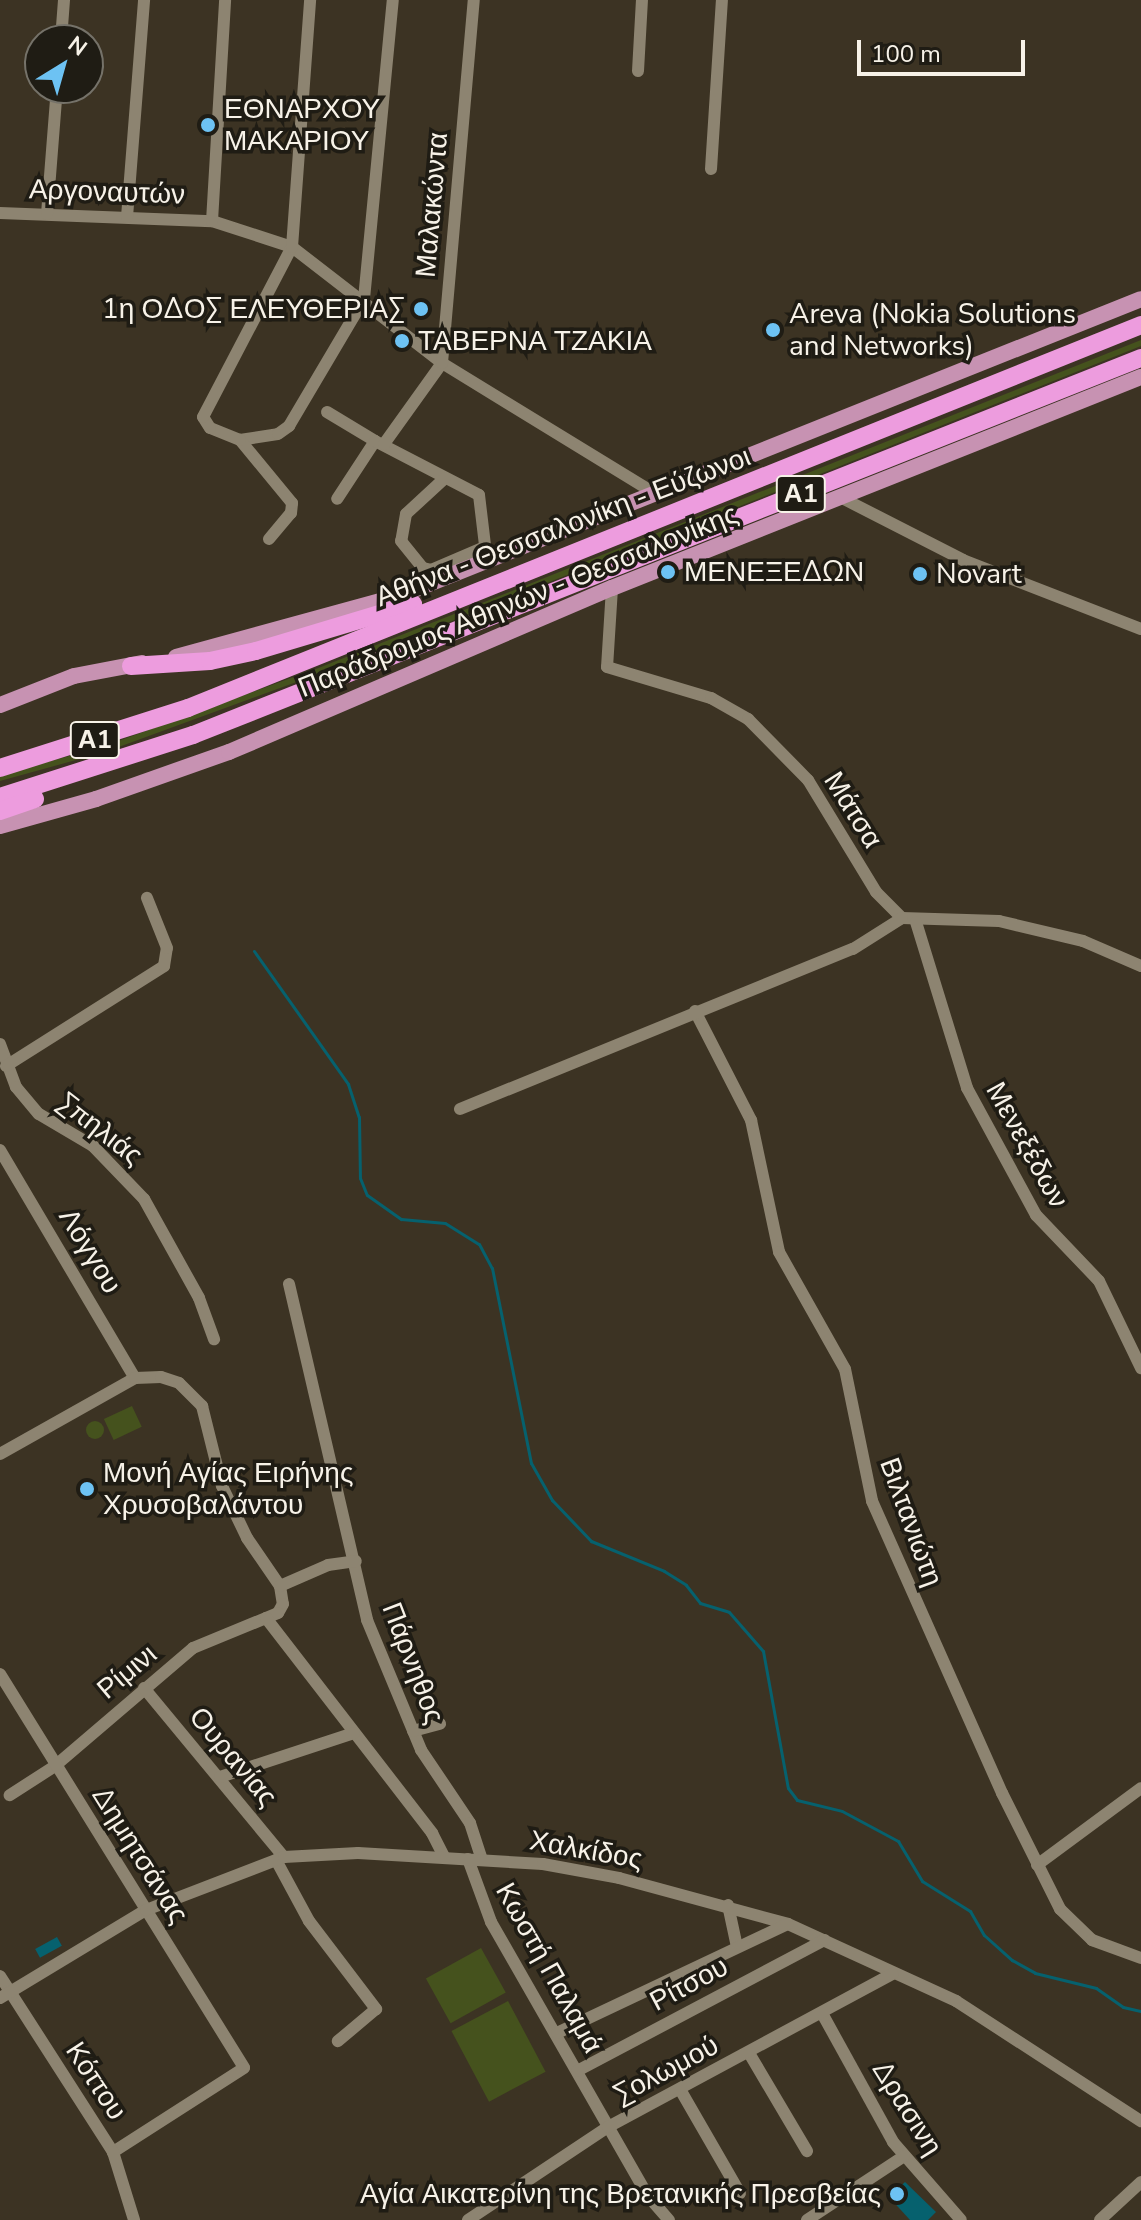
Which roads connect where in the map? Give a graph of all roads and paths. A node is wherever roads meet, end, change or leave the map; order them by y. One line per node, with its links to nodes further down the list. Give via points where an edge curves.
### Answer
1 (64, 0): 9 (street)
2 (144, 0): 15 (street)
3 (225, 0): 16 (street)
4 (310, 0): 17 (street)
5 (393, 0): 18 (street)
6 (474, 0): 22 (street, Μαλακώντα)
7 (642, 0): 10 (street)
8 (722, 0): 12 (street)
9 (62, 24)
10 (638, 71)
11 (56, 104): 14 (street)
12 (711, 169)
13 (0, 213): 14 (street, Αργοναυτών)
14 (47, 214): 15 (street, Αργοναυτών)
15 (127, 217): 16 (street, Αργοναυτών)
16 (212, 221): 17 (street, Αργοναυτών)
17 (292, 247): 18 (street, Αργοναυτών); 25 (street, via 204,411 210,428)
18 (364, 299): 22 (street, Αργοναυτών); 25 (street, via 289,426 278,434)
19 (1141, 299): 28 (main road, Παράδρομος Αθηνών - Θεσσαλονίκης)
20 (1141, 325): 34 (highway, Αθήνα - Θεσσαλονίκη - Εύζωνοι / Α1)
21 (1141, 358): 38 (highway, Αθήνα - Θεσσαλονίκη - Εύζωνοι / Α1)
22 (442, 363): 26 (street); 28 (street, Αργοναυτών)
23 (1141, 377): 29 (main road, Παράδρομος Αθηνών - Θεσσαλονίκης)
24 (327, 412): 26 (street)
25 (240, 440): 31 (street, via 292,503 291,513)
26 (380, 443): 27 (street); 30 (street)
27 (445, 478): 32 (street, via 479,495); 32 (street, via 406,514 401,541 423,568 431,570)
28 (657, 495): 32 (main road, Παράδρομος Αθηνών - Θεσσαλονίκης)
29 (842, 498): 33 (main road, Παράδρομος Αθηνών - Θεσσαλονίκης); 35 (street, via 963,560)
30 (337, 499)
31 (269, 539)
32 (486, 553): 36 (main road, Παράδρομος Αθηνών - Θεσσαλονίκης, via 313,623)
33 (612, 588): 42 (main road, Παράδρομος Αθηνών - Θεσσαλονίκης, via 229,752); 44 (street, Μάτσα, via 607,667 711,698 748,719 808,780 876,892)
34 (470, 591): 36 (highway, via 256,651 210,661); 39 (highway, Αθήνα - Θεσσαλονίκη - Εύζωνοι / Α1, via 188,708)
35 (1141, 629)
36 (131, 666): 37 (main road, Παράδρομος Αθηνών - Θεσσαλονίκης, via 74,676)
37 (0, 705)
38 (135, 754): 40 (highway, Αθήνα - Θεσσαλονίκη - Εύζωνοι / Α1); 41 (highway, via 88,779)
39 (0, 768)
40 (0, 797)
41 (0, 811)
42 (0, 826)
43 (147, 898): 49 (street, via 167,948 164,966)
44 (902, 918): 45 (street); 47 (street, via 853,949)
45 (916, 922): 46 (street, via 974,917 999,921 1083,941); 54 (street, Μενεξέδων, via 967,1088 1036,1215 1099,1281)
46 (1141, 966)
47 (695, 1011): 50 (street); 73 (street, Βιλτανιώτη, via 751,1120 779,1252 845,1369 872,1501)
48 (0, 1044): 49 (street, Σπηλιάς)
49 (6, 1066): 53 (street, Σπηλιάς, via 39,1114 93,1146 144,1199 199,1298)
50 (460, 1109)
51 (0, 1150): 55 (street, Λόγγου)
52 (289, 1284): 57 (street, Πάρνηθος)
53 (214, 1339)
54 (1141, 1368)
55 (135, 1378): 56 (street); 58 (street, via 169,1379 196,1397 229,1501)
56 (0, 1454)
57 (356, 1561): 58 (street, via 328,1565); 63 (street, Πάρνηθος, via 367,1620)
58 (280, 1586): 59 (street, Ρίμινι, via 283,1604)
59 (266, 1618): 61 (street, Ρίμινι, via 193,1648); 64 (street)
60 (0, 1674): 65 (street, Δημητσάνας)
61 (144, 1688): 65 (street, Ρίμινι); 66 (street, Ουρανίας)
62 (440, 1724): 63 (street)
63 (413, 1731): 72 (street, Πάρνηθος, via 470,1823)
64 (354, 1733): 66 (street); 69 (street, via 432,1833)
65 (55, 1766): 68 (street, Ρίμινι); 75 (street, Δημητσάνας)
66 (220, 1777): 70 (street, Ουρανίας)
67 (1141, 1788): 73 (street)
68 (10, 1795)
69 (444, 1857): 70 (street, Χαλκίδος); 71 (street, Χαλκίδος)
70 (280, 1859): 75 (street, Χαλκίδος); 85 (street, Ουρανίας, via 309,1921 373,2002 374,2013)
71 (468, 1859): 72 (street, Χαλκίδος); 84 (street, Κωστή Παλαμά, via 491,1922)
72 (482, 1859): 74 (street, Χαλκίδος, via 619,1878)
73 (1037, 1865): 79 (street, Βιλτανιώτη, via 1060,1909 1082,1932 1108,1950)
74 (728, 1905): 76 (street, Χαλκίδος); 78 (street)
75 (146, 1910): 82 (street, Χαλκίδος); 92 (street, Δημητσάνας, via 242,2062 239,2075)
76 (788, 1924): 77 (street, Χαλκίδος); 78 (street)
77 (824, 1940): 80 (street, Χαλκίδος); 87 (street, Ρίτσου)
78 (737, 1947): 84 (street)
79 (1141, 1958)
80 (892, 1974): 83 (street, Σολωμού); 89 (street, Χαλκίδος, via 956,2001)
81 (0, 1976): 82 (street, Κόττου)
82 (5, 1995): 92 (street, Κόττου)
83 (823, 2015): 86 (street, Σολωμού); 93 (street, Δρασινη)
84 (557, 2033): 87 (street, Κωστή Παλαμά)
85 (338, 2041)
86 (749, 2053): 88 (street, Σολωμού); 91 (street)
87 (577, 2071): 90 (street, Κωστή Παλαμά)
88 (681, 2091): 90 (street, Σολωμού); 95 (street)
89 (1141, 2121)
90 (608, 2127): 97 (street, Σολωμού); 98 (street, Κωστή Παλαμά, via 648,2196)
91 (807, 2151)
92 (113, 2152): 96 (street, Κόττου)
93 (904, 2156): 99 (street); 100 (street, Δρασινη)
94 (1141, 2182): 101 (street)
95 (740, 2193)
96 (134, 2220)
97 (468, 2220)
98 (669, 2220)
99 (807, 2220)
100 (961, 2220)
101 (1100, 2220)

